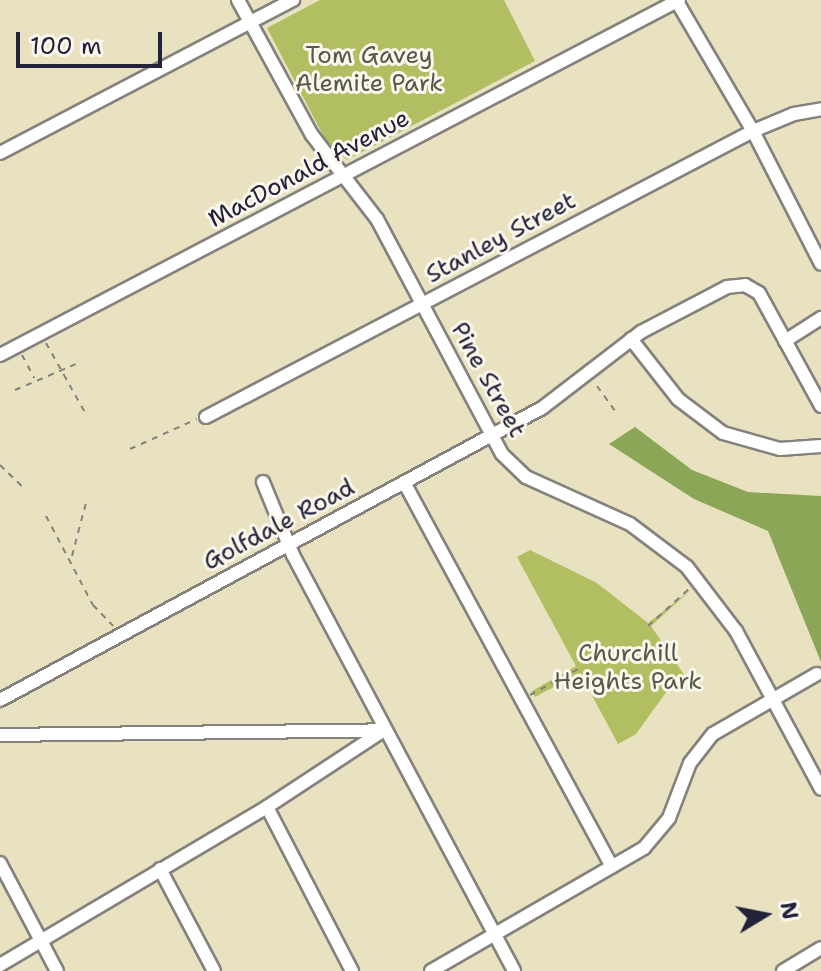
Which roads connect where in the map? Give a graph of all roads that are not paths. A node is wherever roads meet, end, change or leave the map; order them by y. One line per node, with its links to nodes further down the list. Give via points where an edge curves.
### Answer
1 (238, 0): 4 (street, Pine Street)
2 (293, 0): 4 (street)
3 (677, 1): 6 (street); 8 (street, MacDonald Avenue)
4 (250, 22): 7 (street); 8 (street, Pine Street, via 312,135)
5 (821, 109): 6 (street, Stanley Street)
6 (753, 131): 9 (street); 10 (street, Stanley Street)
7 (0, 153)
8 (346, 175): 10 (street, Pine Street, via 377,219); 14 (street, MacDonald Avenue)
9 (821, 264)
10 (422, 304): 16 (street, Stanley Street); 17 (street, Pine Street)
11 (821, 318): 13 (street)
12 (631, 339): 13 (street, Golfdale Road, via 737,284 759,293); 17 (street, Golfdale Road, via 575,383); 18 (street, via 672,393 712,427 759,445)
13 (785, 341): 15 (street, Golfdale Road)
14 (0, 355)
15 (821, 406)
16 (206, 417)
17 (491, 436): 20 (street, Golfdale Road); 23 (street, Pine Street, via 526,477 630,524 687,567 721,608)
18 (821, 446)
19 (263, 482): 21 (street)
20 (405, 484): 21 (street, Golfdale Road); 30 (street)
21 (288, 545): 24 (street, Golfdale Road); 25 (street)
22 (817, 674): 23 (street)
23 (772, 699): 27 (street, Pine Street); 30 (street, via 705,742 690,763 664,826 644,848)
24 (0, 700)
25 (384, 730): 26 (street); 28 (street); 32 (street)
26 (0, 735)
27 (821, 789)
28 (267, 807): 31 (street); 38 (street)
29 (0, 863): 33 (street)
30 (612, 867): 32 (street)
31 (160, 869): 33 (street); 37 (street)
32 (494, 934): 39 (street); 40 (street)
33 (41, 940): 35 (street); 36 (street)
34 (821, 948): 41 (street)
35 (0, 965)
36 (57, 971)
37 (214, 971)
38 (352, 971)
39 (431, 971)
40 (514, 971)
41 (783, 971)

